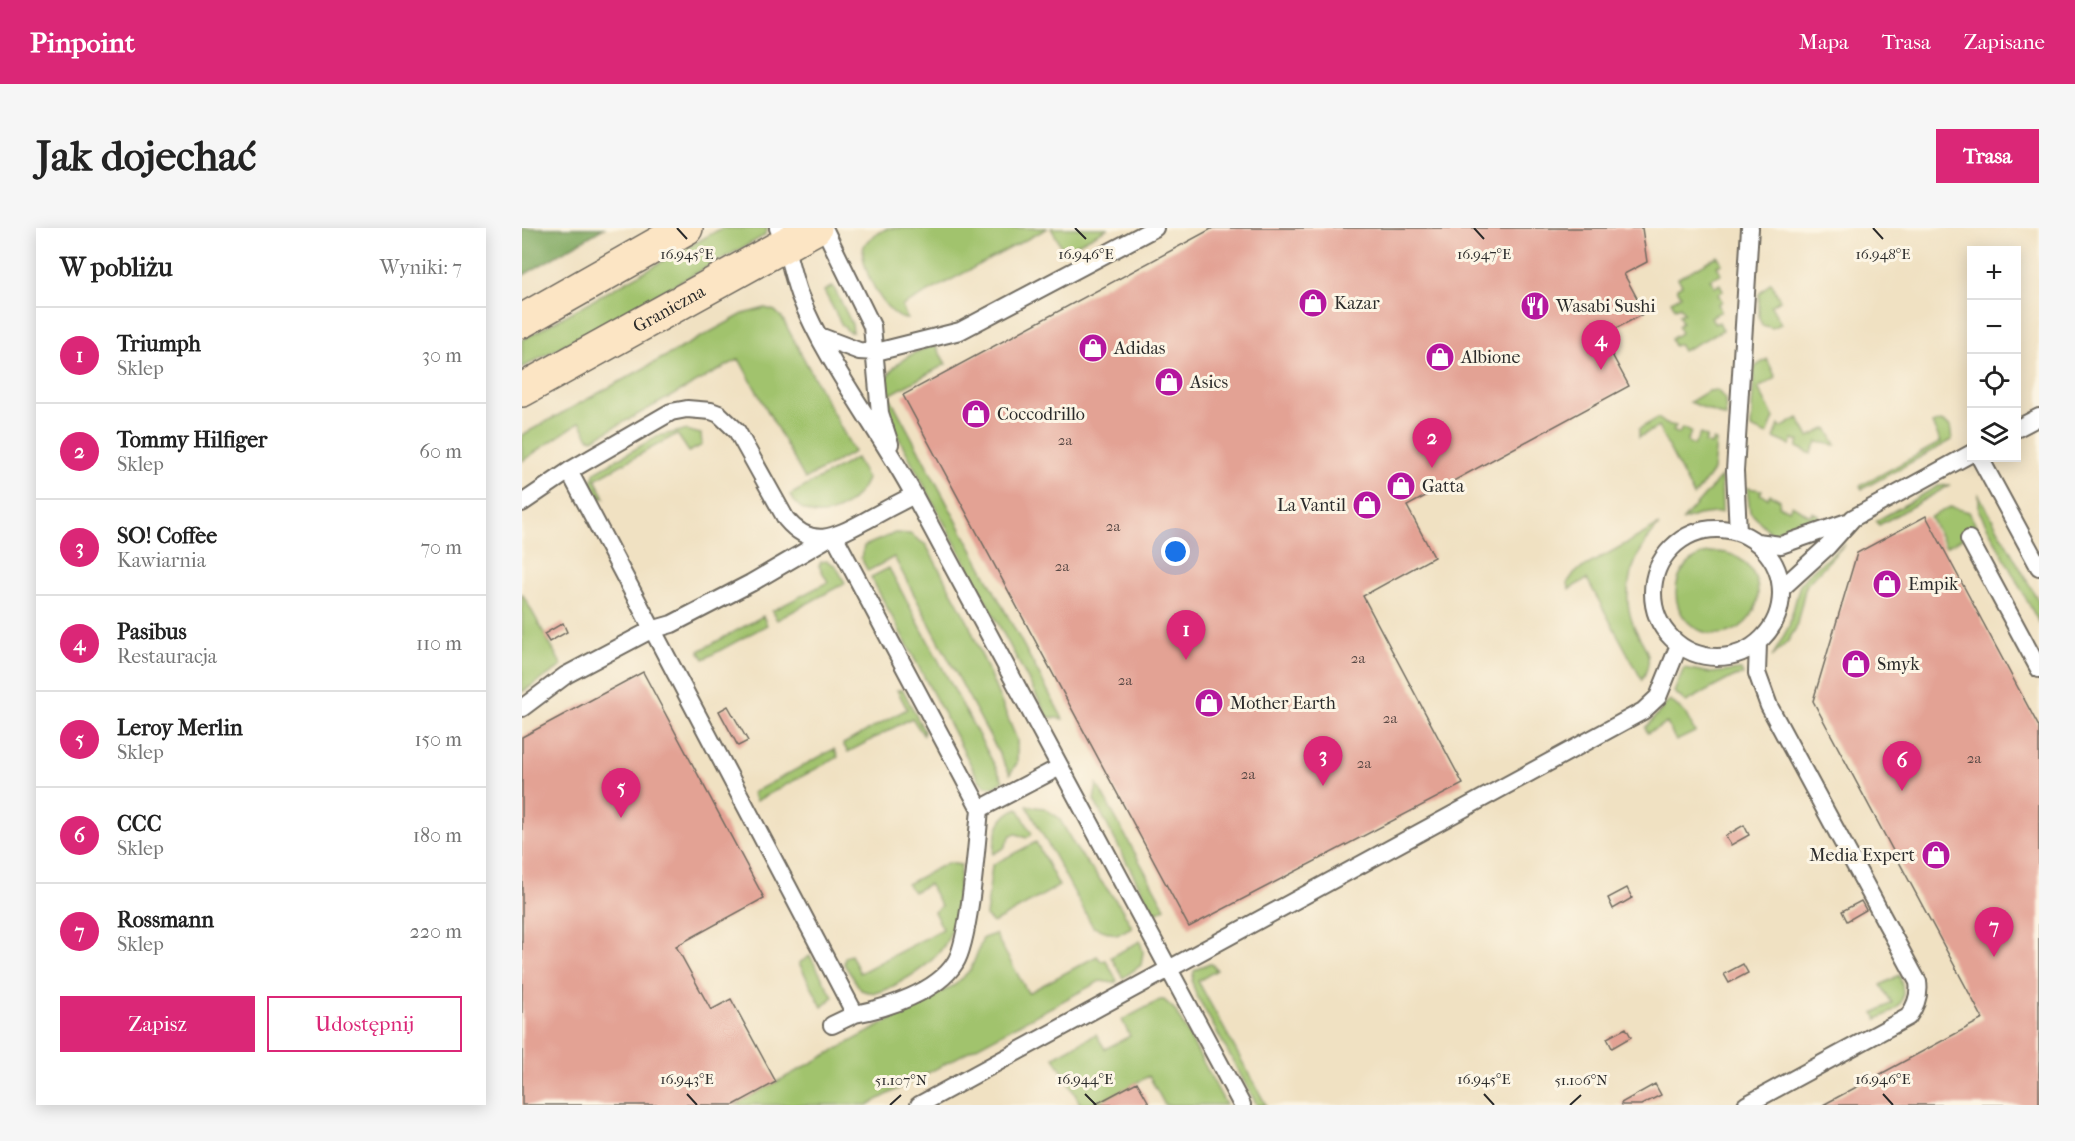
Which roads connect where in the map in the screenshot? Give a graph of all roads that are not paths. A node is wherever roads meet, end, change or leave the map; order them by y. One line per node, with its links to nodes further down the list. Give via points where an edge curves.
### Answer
1 (686, 228): 7 (main road)
2 (815, 228): 6 (main road, Graniczna)
3 (824, 228): 9 (lane, via 864,305)
4 (1155, 228): 9 (lane, via 960,331)
5 (1750, 228): 20 (lane, via 1735,471)
6 (782, 236): 8 (lane, via 800,294); 10 (main road, Graniczna)
7 (522, 321)
8 (822, 337): 9 (lane, via 859,351); 14 (lane, via 872,428)
9 (876, 352): 14 (lane, via 880,413)
10 (522, 390)
11 (2039, 417): 12 (lane)
12 (2021, 426)
13 (1967, 455): 19 (lane)
14 (895, 459): 17 (lane)
15 (1982, 462): 24 (lane)
16 (569, 471): 18 (lane); 21 (lane, via 671,412 711,411 737,431 795,529 807,536); 26 (lane)
17 (914, 495): 21 (lane); 31 (lane)
18 (522, 503)
19 (1848, 522): 23 (lane, via 1781,545); 25 (lane)
20 (1738, 532): 23 (lane); 28 (lane, via 1702,530 1686,537 1660,563 1654,580 1657,616)
21 (832, 538): 26 (lane, via 682,619); 32 (lane)
22 (1969, 539): 29 (lane)
23 (1757, 543): 25 (lane, via 1774,563)
24 (2039, 567)
25 (1781, 589): 27 (lane, via 1776,618)
26 (651, 630): 30 (lane, via 566,675); 34 (lane)
27 (1758, 642): 28 (lane, via 1740,653 1719,657 1698,654); 38 (lane, via 1757,673 1768,706 1918,982 1919,991 1908,1017)
28 (1679, 645): 33 (lane, via 1658,697 1643,711)
29 (2039, 669)
30 (522, 708)
31 (1060, 767): 32 (lane); 33 (lane)
32 (980, 809): 34 (lane, via 972,882 957,961 945,976 889,1007)
33 (1169, 968): 36 (lane); 37 (lane)
34 (855, 1014): 35 (lane)
35 (832, 1025)
36 (919, 1105)
37 (1242, 1105)
38 (1746, 1105)

